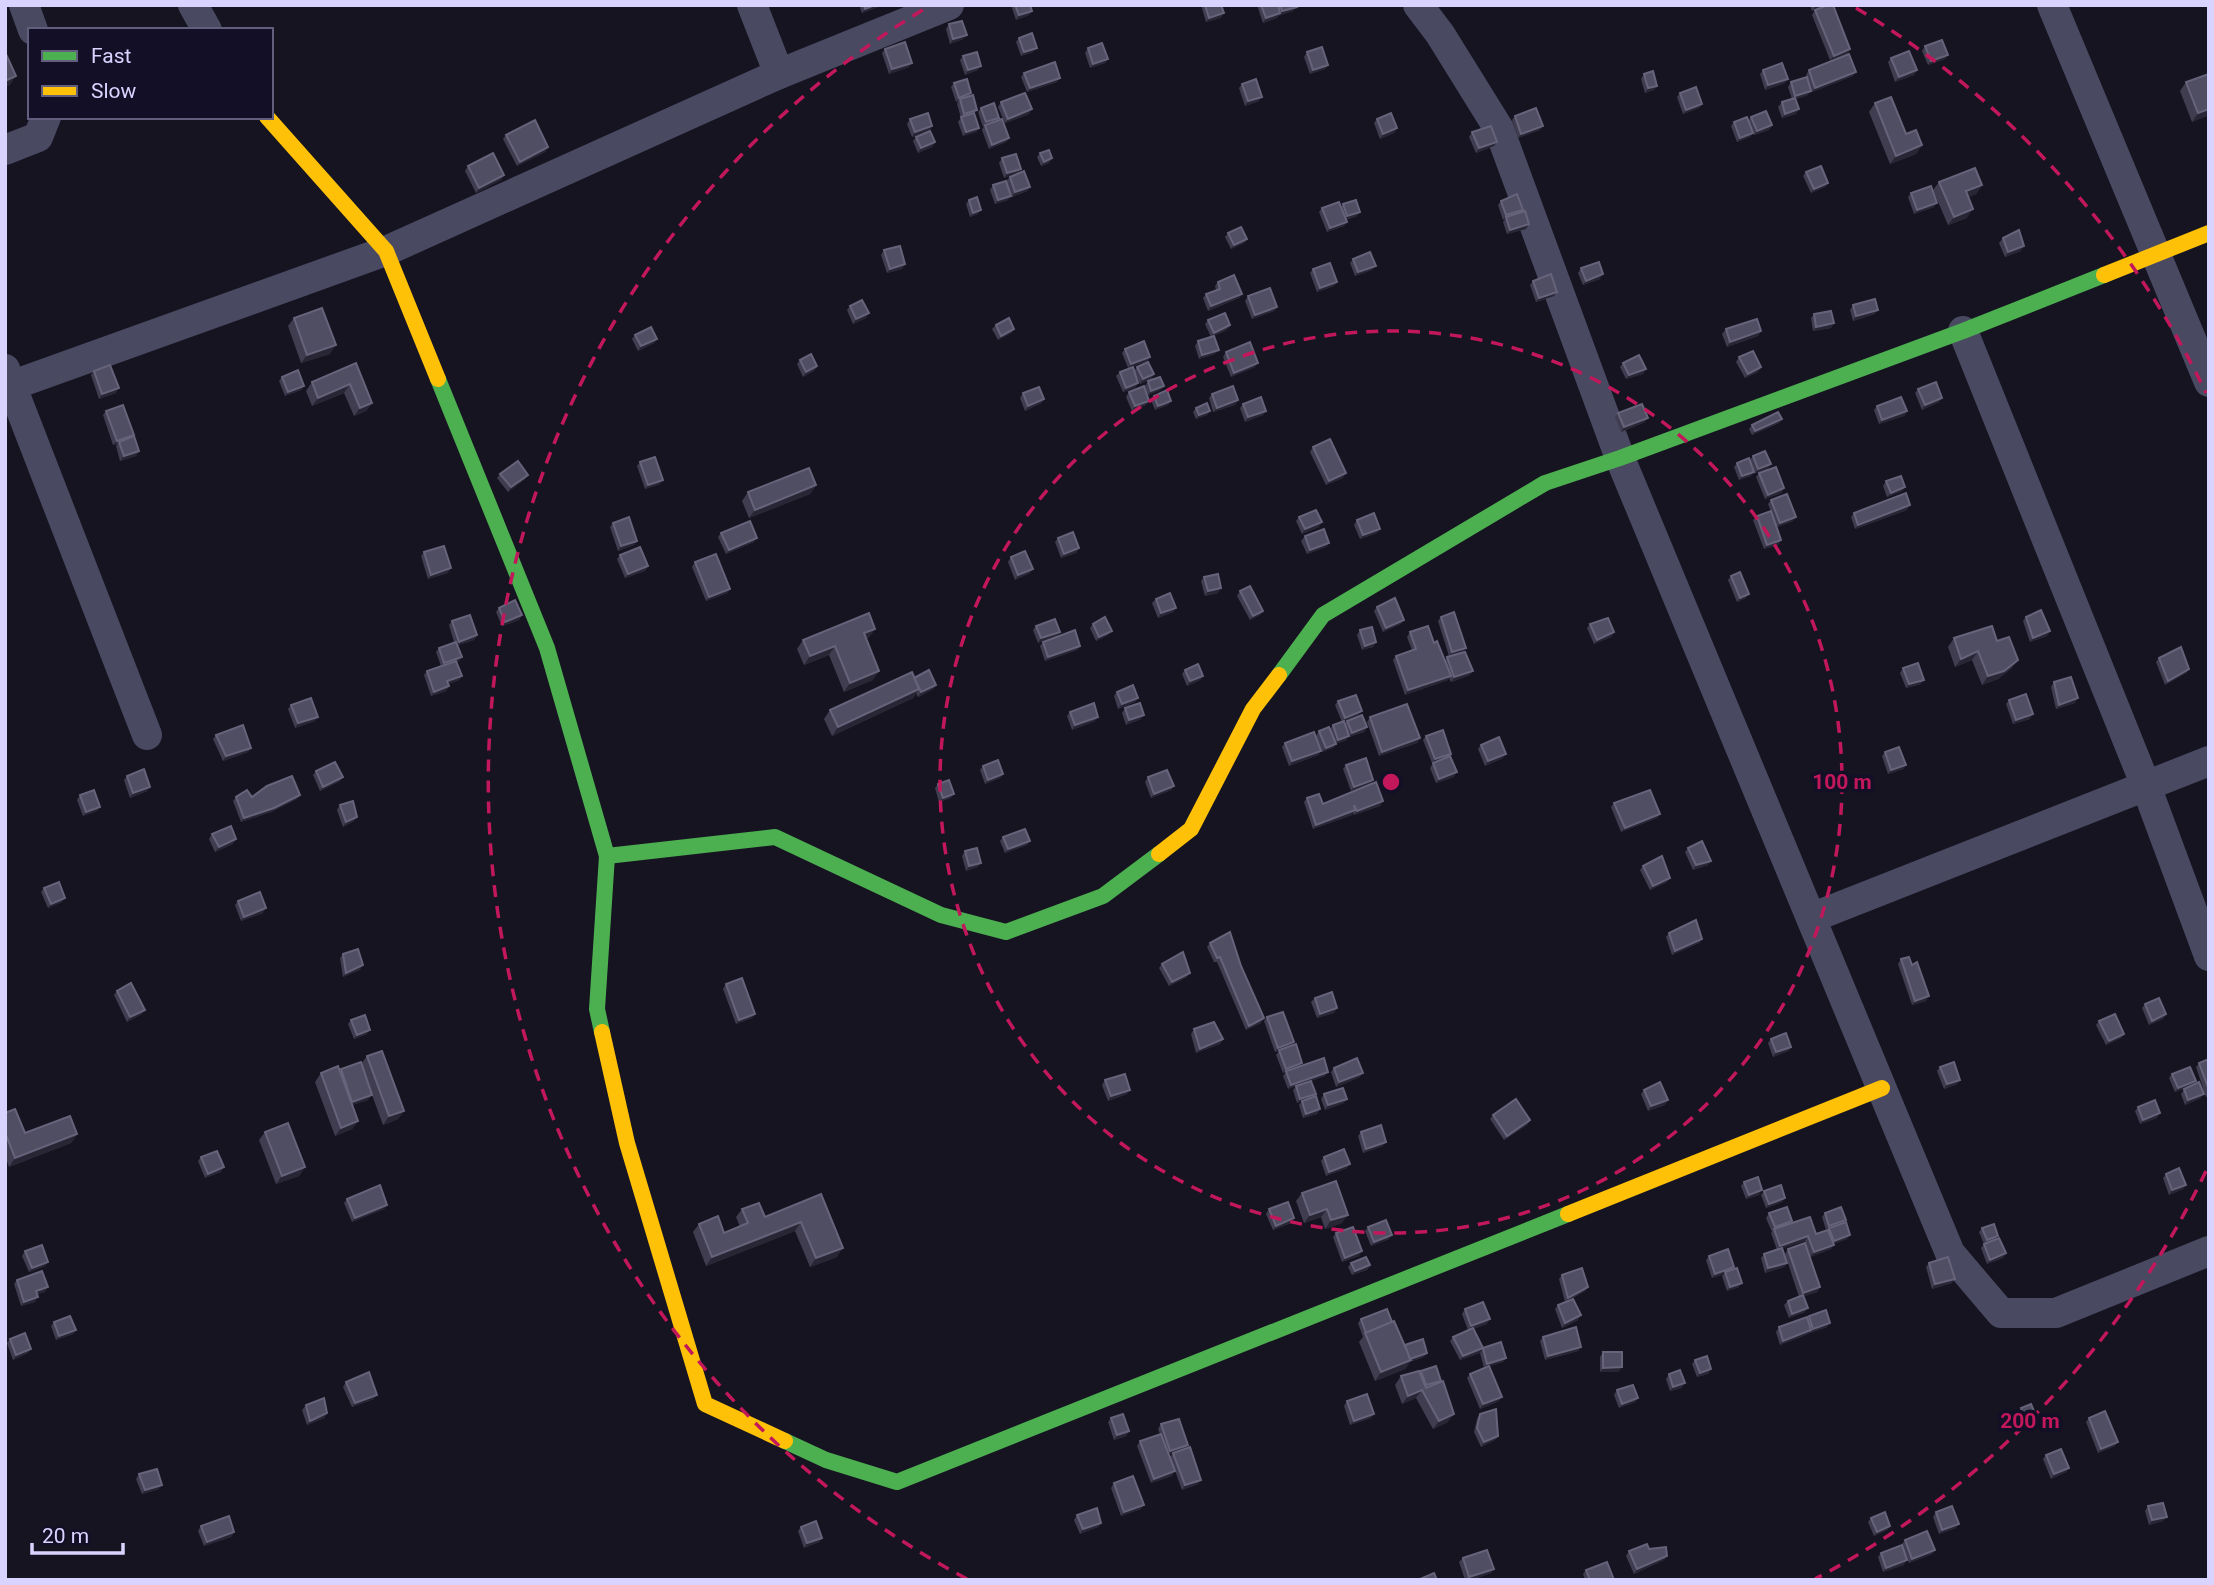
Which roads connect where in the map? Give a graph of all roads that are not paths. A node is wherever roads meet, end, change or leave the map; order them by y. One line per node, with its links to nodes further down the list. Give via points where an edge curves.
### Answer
1 (24, 5): 7 (street)
2 (193, 5): 8 (street)
3 (752, 5): 9 (street)
4 (949, 5): 9 (street)
5 (1418, 5): 19 (street, via 1499,129)
6 (2052, 5): 15 (street)
7 (32, 28)
8 (206, 28)
9 (779, 75): 14 (street)
10 (45, 119): 12 (street, via 37,137)
11 (269, 119): 14 (street)
12 (5, 150)
13 (2209, 233): 15 (street)
14 (386, 251): 17 (street); 23 (street, via 547,648)
15 (2156, 254): 16 (street); 18 (street)
16 (1963, 331): 19 (street); 22 (street)
17 (7, 381): 20 (street)
18 (2209, 382)
19 (1620, 458): 23 (street, via 1545,483 1323,615 1253,709 1191,829 1103,896 1006,932 941,915 775,837); 24 (street)
20 (147, 735)
21 (2209, 761): 22 (street)
22 (2146, 786): 24 (street); 25 (street)
23 (607, 856): 26 (street, via 597,1009 627,1143 705,1404 826,1460 897,1482)
24 (1811, 918): 26 (street)
25 (2209, 956)
26 (1882, 1087): 27 (street, via 1950,1253 2001,1313 2056,1313)
27 (2209, 1251)

